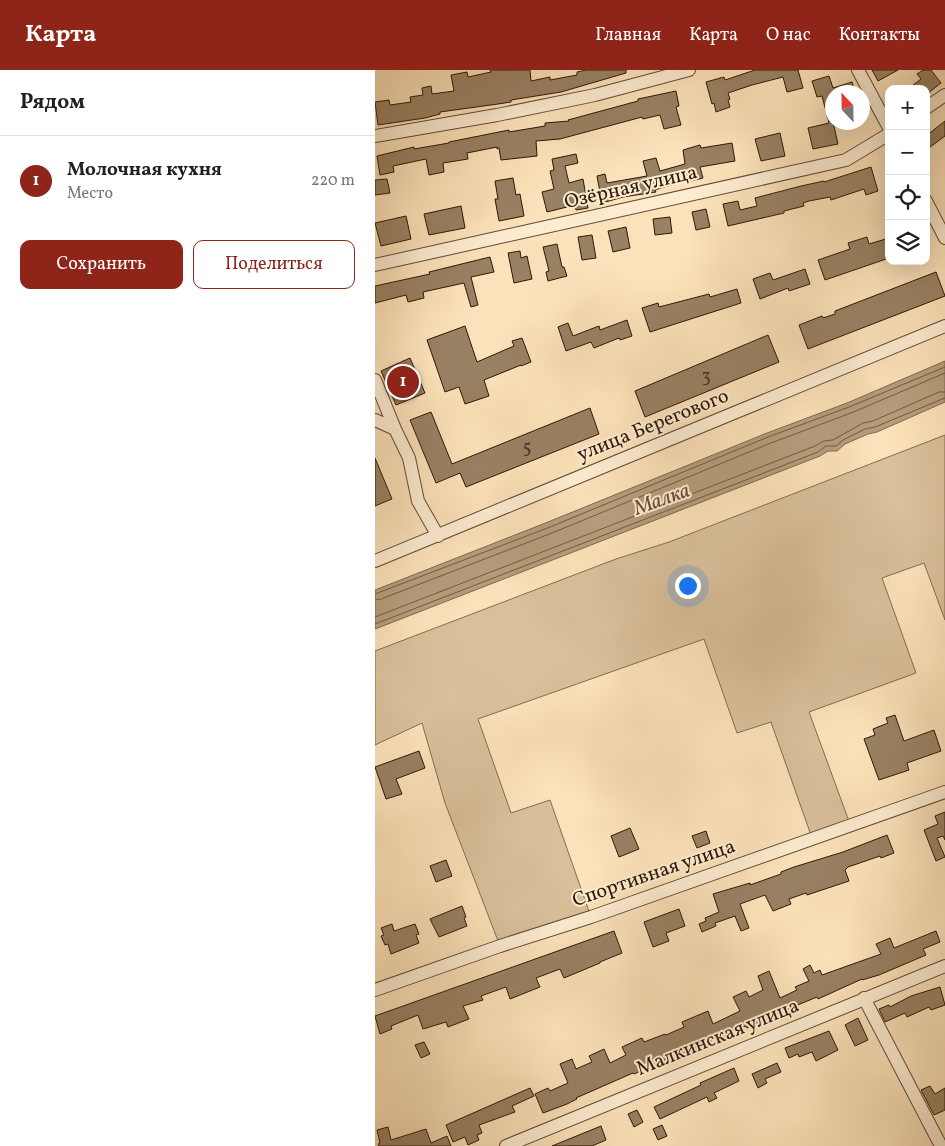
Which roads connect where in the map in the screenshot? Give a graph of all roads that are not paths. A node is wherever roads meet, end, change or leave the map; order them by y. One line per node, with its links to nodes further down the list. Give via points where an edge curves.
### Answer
1 (689, 70): 6 (street, via 575,99)
2 (859, 70): 5 (street)
3 (945, 95): 4 (street)
4 (930, 105)
5 (885, 120)
6 (375, 136)
7 (885, 136): 10 (street, Озёрная улица, via 846,160)
8 (930, 210): 9 (street)
9 (945, 238)
10 (375, 264)
11 (945, 326): 15 (street, улица Берегового)
12 (375, 380): 14 (street)
13 (375, 420): 14 (street)
14 (395, 429): 15 (street, via 409,458 418,501)
15 (438, 536): 16 (street, улица Берегового)
16 (375, 561)
17 (945, 792): 19 (street, Спортивная улица)
18 (945, 966): 20 (street, Малкинская улица)
19 (375, 990)
20 (864, 998): 21 (street, Малкинская улица); 22 (street)
21 (506, 1146)
22 (941, 1146)

